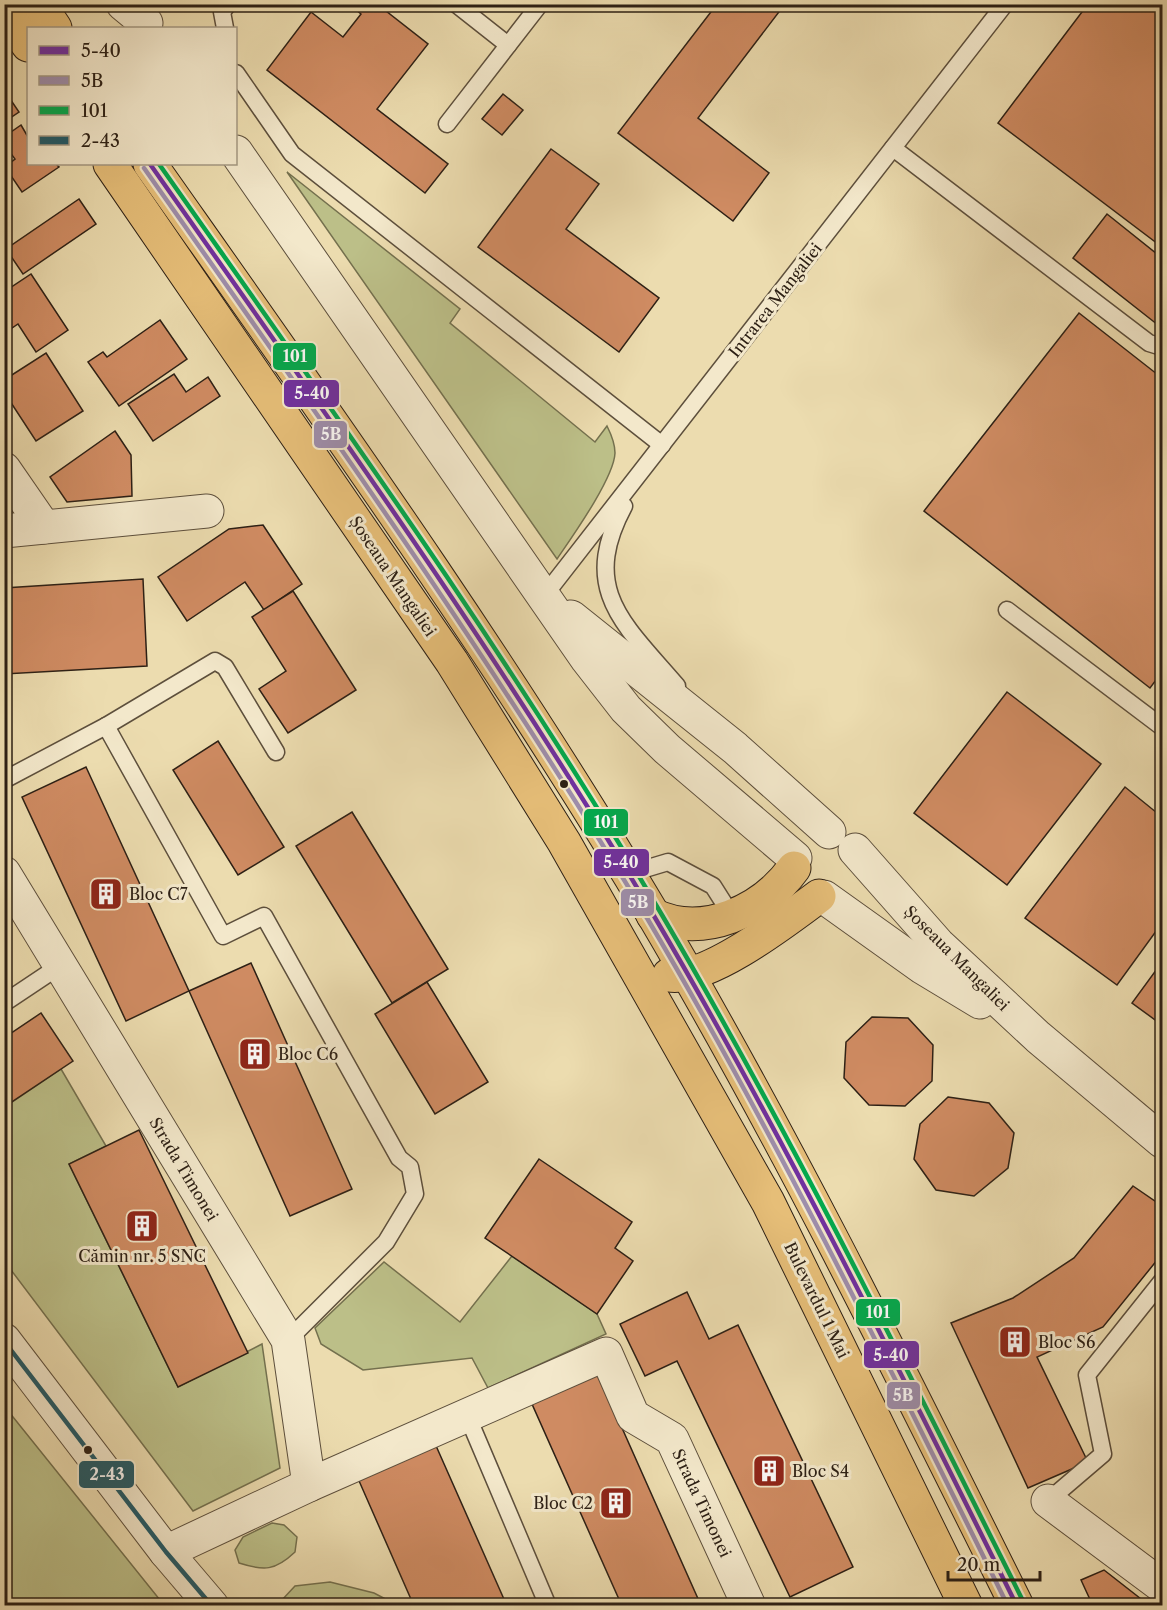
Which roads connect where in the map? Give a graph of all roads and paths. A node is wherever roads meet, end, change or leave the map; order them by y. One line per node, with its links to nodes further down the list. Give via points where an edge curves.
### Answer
1 (39, 4): 7 (main road)
2 (228, 4): 8 (lane, via 222,12)
3 (456, 4): 10 (lane)
4 (540, 4): 10 (lane)
5 (1005, 4): 13 (lane, Intrarea Mangaliei)
6 (4, 10): 9 (main road)
7 (55, 27)
8 (225, 27)
9 (27, 44)
10 (508, 45): 12 (lane)
11 (237, 73): 18 (lane, via 292,154)
12 (447, 124)
13 (893, 148): 17 (lane, via 1149,343); 18 (lane, Intrarea Mangaliei)
14 (237, 153): 24 (street, Șoseaua Mangaliei)
15 (111, 165): 32 (main road, Șoseaua Mangaliei, via 452,662)
16 (151, 165): 35 (main road, via 474,628)
17 (1162, 347)
18 (662, 445): 20 (lane, Intrarea Mangaliei)
19 (4, 469): 22 (street)
20 (644, 469): 24 (lane, Intrarea Mangaliei); 28 (lane, via 606,547 603,573 609,598 646,649)
21 (207, 511): 22 (street)
22 (44, 527): 23 (street)
23 (4, 531)
24 (544, 596): 28 (street, Șoseaua Mangaliei); 33 (street, Șoseaua Mangaliei, via 626,709)
25 (1007, 610): 27 (lane)
26 (106, 726): 29 (lane, via 214,661 225,667); 30 (lane); 47 (lane, via 223,936 264,916 399,1158 410,1167 415,1194 386,1242)
27 (1162, 727)
28 (735, 748): 31 (street, Șoseaua Mangaliei)
29 (276, 752)
30 (4, 780)
31 (842, 841): 33 (street, via 811,836); 36 (street, via 858,868 843,892); 43 (street, Șoseaua Mangaliei, via 938,944)
32 (564, 842): 40 (main road, via 602,889 651,966 673,976); 41 (main road, Șoseaua Mangaliei)
33 (795, 863): 36 (street, via 801,884); 38 (main road, via 785,881 766,898)
34 (4, 873): 39 (street, Strada Timonei)
35 (628, 874): 37 (main road); 38 (lane, via 668,862 713,886)
36 (822, 896): 40 (main road, via 714,966); 43 (street, Șoseaua Mangaliei, via 922,967)
37 (653, 915): 38 (main road, via 680,925); 40 (main road)
38 (732, 916)
39 (61, 965): 42 (lane); 47 (street, Strada Timonei)
40 (688, 975): 57 (main road, via 799,1176)
41 (654, 1001): 56 (main road, Bulevardul 1 Mai, via 768,1202)
42 (4, 1003)
43 (1038, 1037): 44 (street, Șoseaua Mangaliei)
44 (1162, 1141)
45 (1162, 1281): 50 (lane, via 1087,1375 1103,1454)
46 (4, 1340): 51 (street)
47 (288, 1340): 49 (street, Strada Timonei)
48 (467, 1415): 49 (street, Strada Timonei); 54 (lane); 55 (street, Strada Timonei, via 606,1354 633,1416 672,1439)
49 (309, 1485): 51 (street, Strada Timonei)
50 (1048, 1501): 52 (street)
51 (166, 1552): 53 (street)
52 (1162, 1586)
53 (212, 1605)
54 (548, 1605)
55 (749, 1605)
56 (966, 1605)
57 (1017, 1605)

